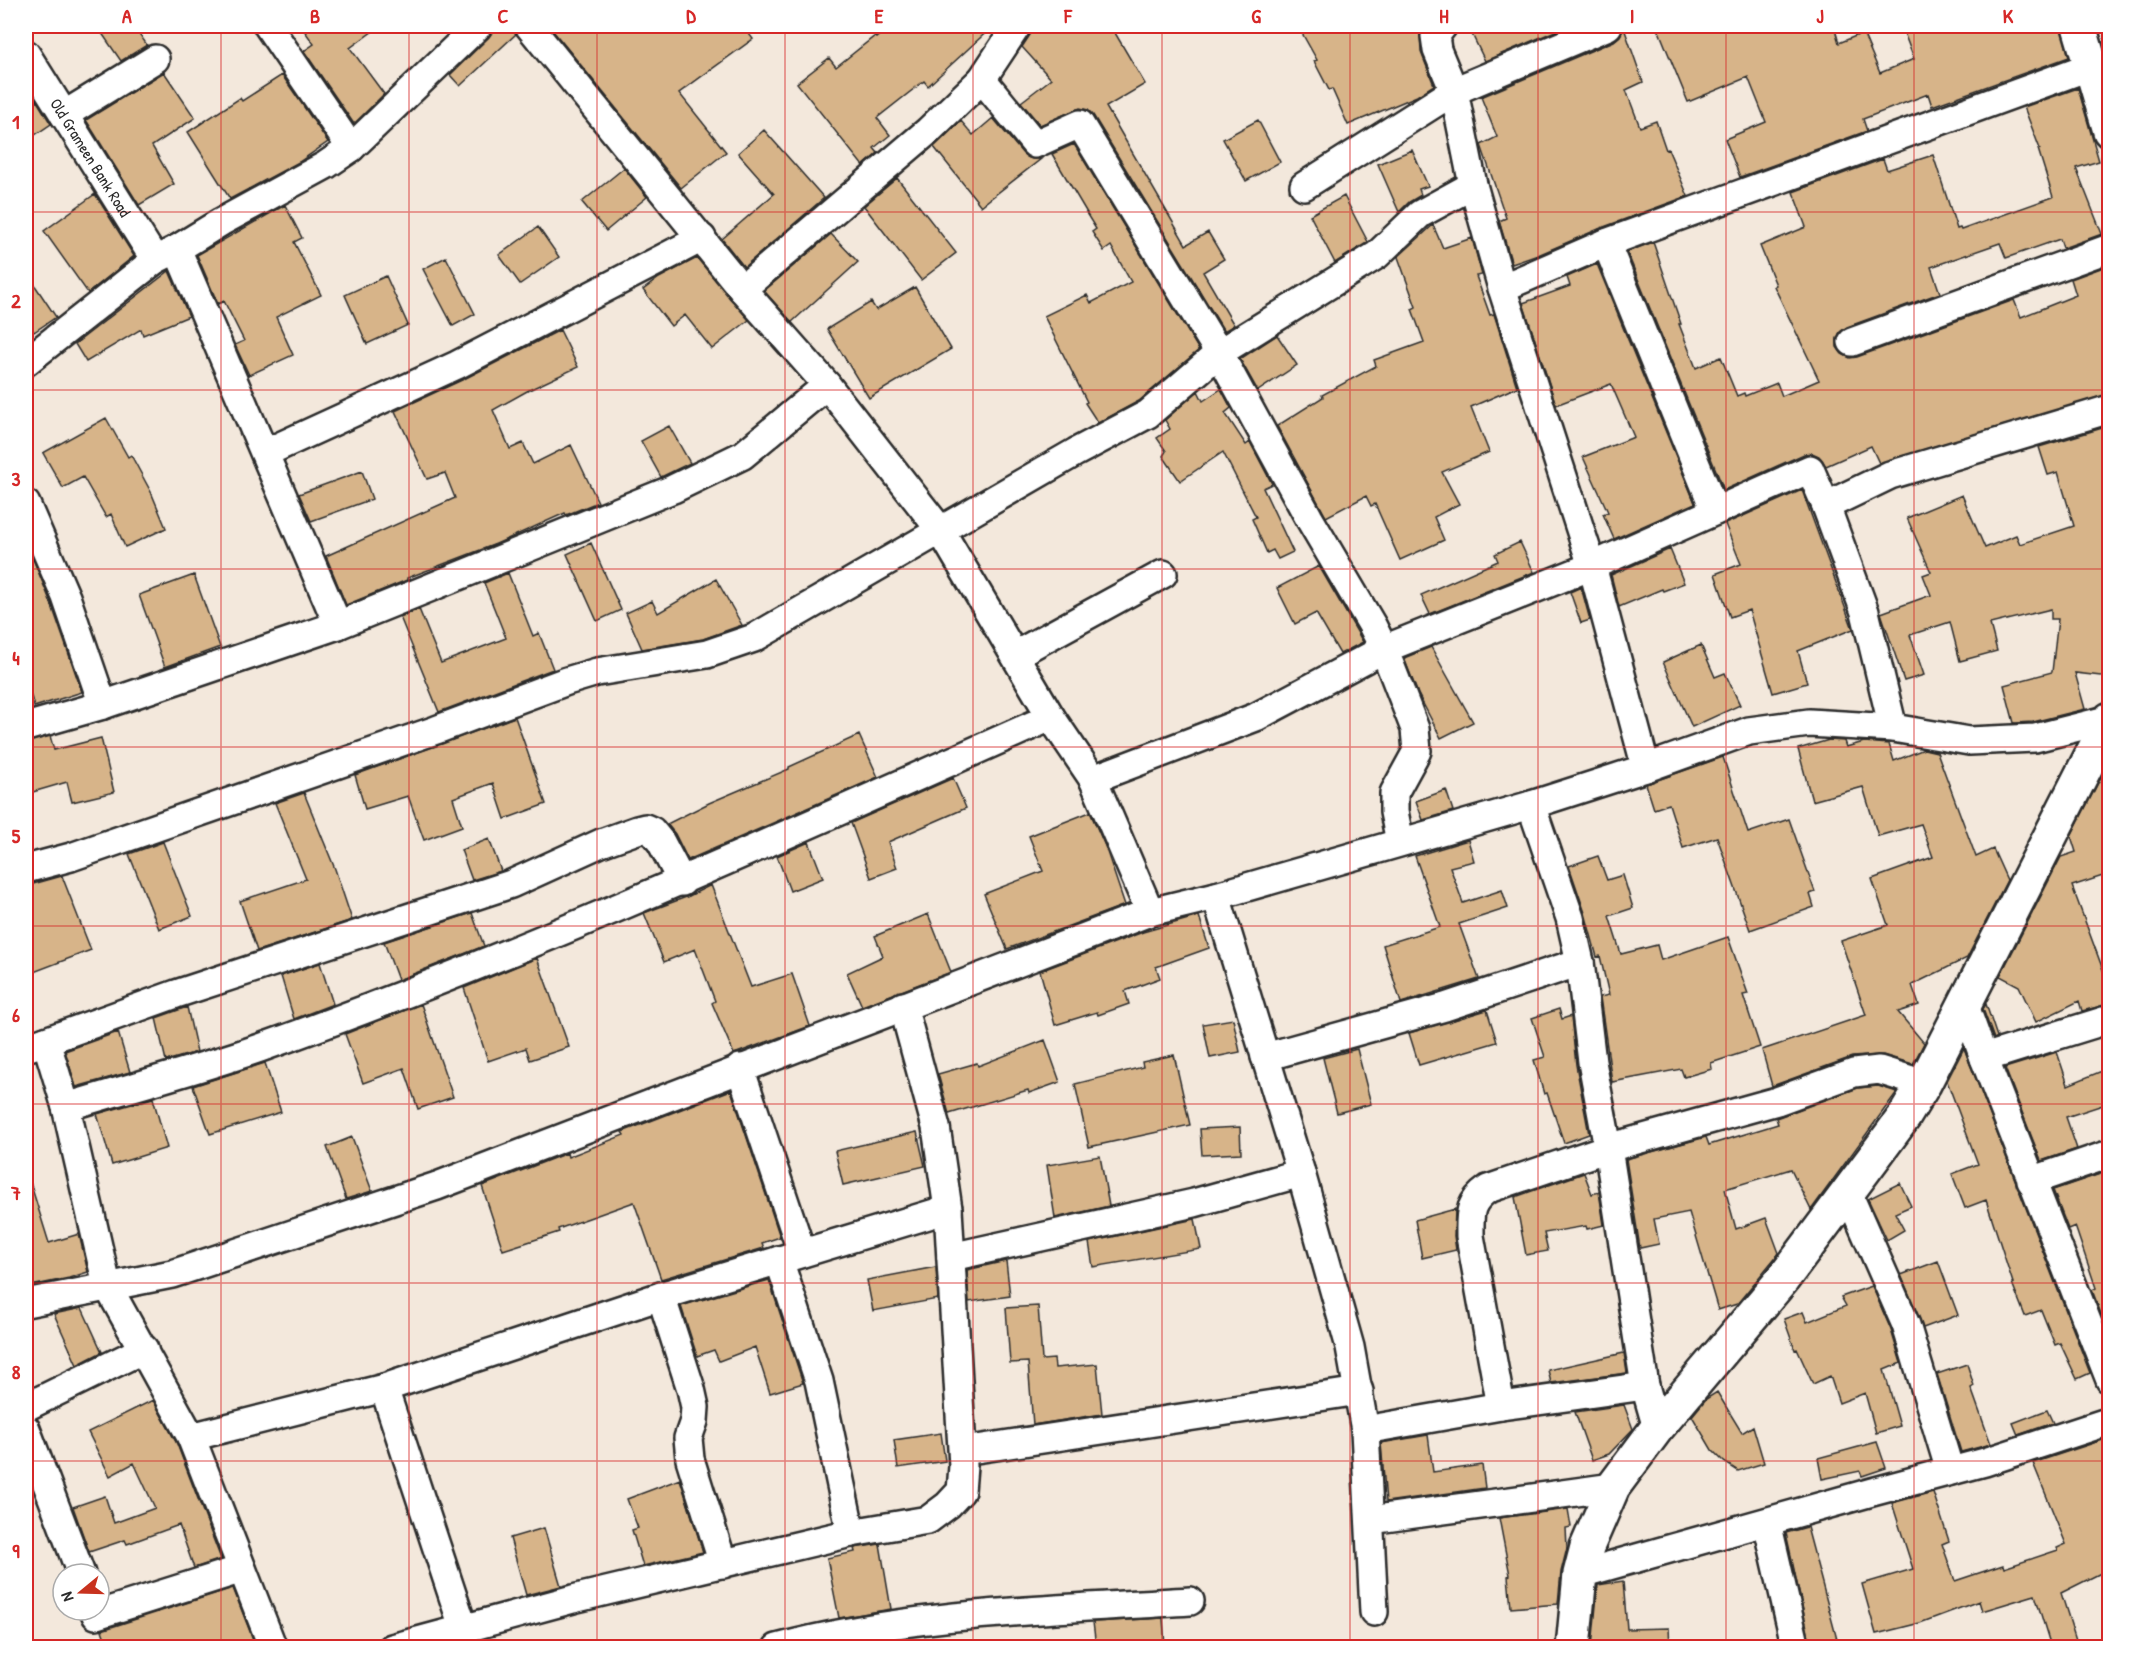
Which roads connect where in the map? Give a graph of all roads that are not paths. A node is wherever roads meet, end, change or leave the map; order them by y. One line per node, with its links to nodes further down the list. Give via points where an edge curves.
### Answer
1 (268, 26): 15 (street)
2 (478, 26): 15 (street)
3 (529, 26): 18 (street)
4 (1017, 26): 11 (street)
5 (1443, 26): 12 (street, via 1435,36 1437,50)
6 (1608, 26): 12 (street)
7 (2079, 26): 10 (street)
8 (26, 54): 13 (street, Old Grameen Bank Road)
9 (155, 59): 13 (street)
10 (2091, 66): 14 (street); 19 (street)
11 (982, 79): 23 (street, via 928,131); 25 (street, via 1035,144 1080,124)
12 (1454, 91): 16 (street); 17 (street)
13 (64, 115): 21 (street, Old Grameen Bank Road)
14 (2109, 131)
15 (351, 148): 21 (street)
16 (1473, 184): 22 (street); 25 (street, via 1420,214 1377,255)
17 (1304, 186)
18 (702, 238): 23 (street); 29 (street, via 457,366)
19 (1606, 243): 22 (street); 32 (street)
20 (2109, 248): 24 (street)
21 (166, 254): 26 (street); 29 (street, Old Grameen Bank Road)
22 (1502, 288): 34 (street)
23 (742, 289): 27 (street)
24 (1852, 342)
25 (1219, 353): 33 (street, via 1148,414); 37 (street)
26 (26, 362)
27 (827, 385): 33 (street); 36 (street, via 733,460 673,489)
28 (2109, 409): 31 (street, via 1890,475)
29 (265, 453): 36 (street, Old Grameen Bank Road)
30 (26, 504): 39 (street, via 66,597)
31 (1827, 506): 32 (street, via 1810,469); 43 (street, via 1865,612)
32 (1715, 511): 34 (street)
33 (941, 531): 38 (street); 48 (street, via 754,638 731,647 587,675 71,857)
34 (1592, 566): 37 (street); 44 (street)
35 (1163, 574): 38 (street)
36 (338, 626): 39 (street)
37 (1384, 649): 45 (street, via 1256,717); 47 (street, via 1415,729 1417,751 1394,793)
38 (1015, 655): 40 (street)
39 (104, 705): 42 (street)
40 (1052, 717): 45 (street); 49 (street)
41 (2109, 719): 43 (street, via 2035,738 1969,741); 53 (street)
42 (26, 727)
43 (1893, 728): 44 (street, via 1809,723 1749,731)
44 (1646, 768): 46 (street)
45 (1093, 778): 51 (street)
46 (1531, 805): 47 (street); 52 (street, via 1570,918)
47 (1400, 842): 50 (street)
48 (26, 869)
49 (682, 882): 56 (street, via 661,842 645,828 601,843 511,885); 61 (street, via 258,1048)
50 (1216, 896): 51 (street); 57 (street)
51 (1150, 912): 54 (street)
52 (1580, 962): 57 (street, via 1445,1006); 62 (street, via 1592,1062)
53 (1964, 1003): 58 (street); 60 (street)
54 (903, 1006): 59 (street); 67 (street, via 936,1127)
55 (2109, 1019): 58 (street)
56 (36, 1044): 61 (street)
57 (1265, 1057): 64 (street)
58 (1984, 1058): 65 (street)
59 (740, 1068): 68 (street); 70 (street, via 437,1186 172,1274)
60 (1923, 1084): 62 (street, via 1879,1070 1854,1073 1777,1101); 66 (street, via 1904,1117)
61 (66, 1107): 70 (street)
62 (1608, 1148): 76 (street); 79 (street, via 1488,1189 1476,1197 1470,1211 1473,1258)
63 (2109, 1154): 65 (street)
64 (1301, 1173): 69 (street, via 1194,1203); 78 (street)
65 (2031, 1180): 73 (street)
66 (1848, 1193): 82 (street, via 1783,1279); 87 (street, via 1906,1325)
67 (948, 1209): 68 (street); 69 (street)
68 (790, 1257): 71 (street); 91 (street)
69 (951, 1257): 86 (street)
70 (107, 1285): 72 (street); 74 (street)
71 (661, 1296): 77 (street); 93 (street, via 695,1407 688,1438 690,1459)
72 (26, 1303)
73 (2100, 1329): 75 (street)
74 (144, 1349): 80 (street); 85 (street)
75 (2109, 1380)
76 (1645, 1386): 79 (street); 82 (street)
77 (384, 1388): 85 (street); 99 (street)
78 (1359, 1391): 84 (street); 86 (street)
79 (1501, 1406): 84 (street)
80 (26, 1407)
81 (2109, 1421): 87 (street)
82 (1657, 1428): 88 (street)
83 (26, 1429): 92 (street)
84 (1365, 1430): 89 (street)
85 (191, 1437): 94 (street)
86 (963, 1451): 91 (street, via 961,1491 928,1520)
87 (1950, 1471): 90 (street)
88 (1613, 1487): 89 (street); 95 (street, via 1587,1546)
89 (1370, 1520): 98 (street)
90 (1767, 1522): 95 (street); 104 (street)
91 (851, 1533): 93 (street)
92 (76, 1562)
93 (723, 1564): 99 (street)
94 (243, 1569): 97 (street); 100 (street)
95 (1580, 1574): 103 (street)
96 (1190, 1601): 102 (street, via 911,1621)
97 (111, 1610)
98 (1374, 1612)
99 (463, 1627): 101 (street)
100 (273, 1647)
101 (393, 1647)
102 (777, 1647)
103 (1573, 1647)
104 (1796, 1647)

